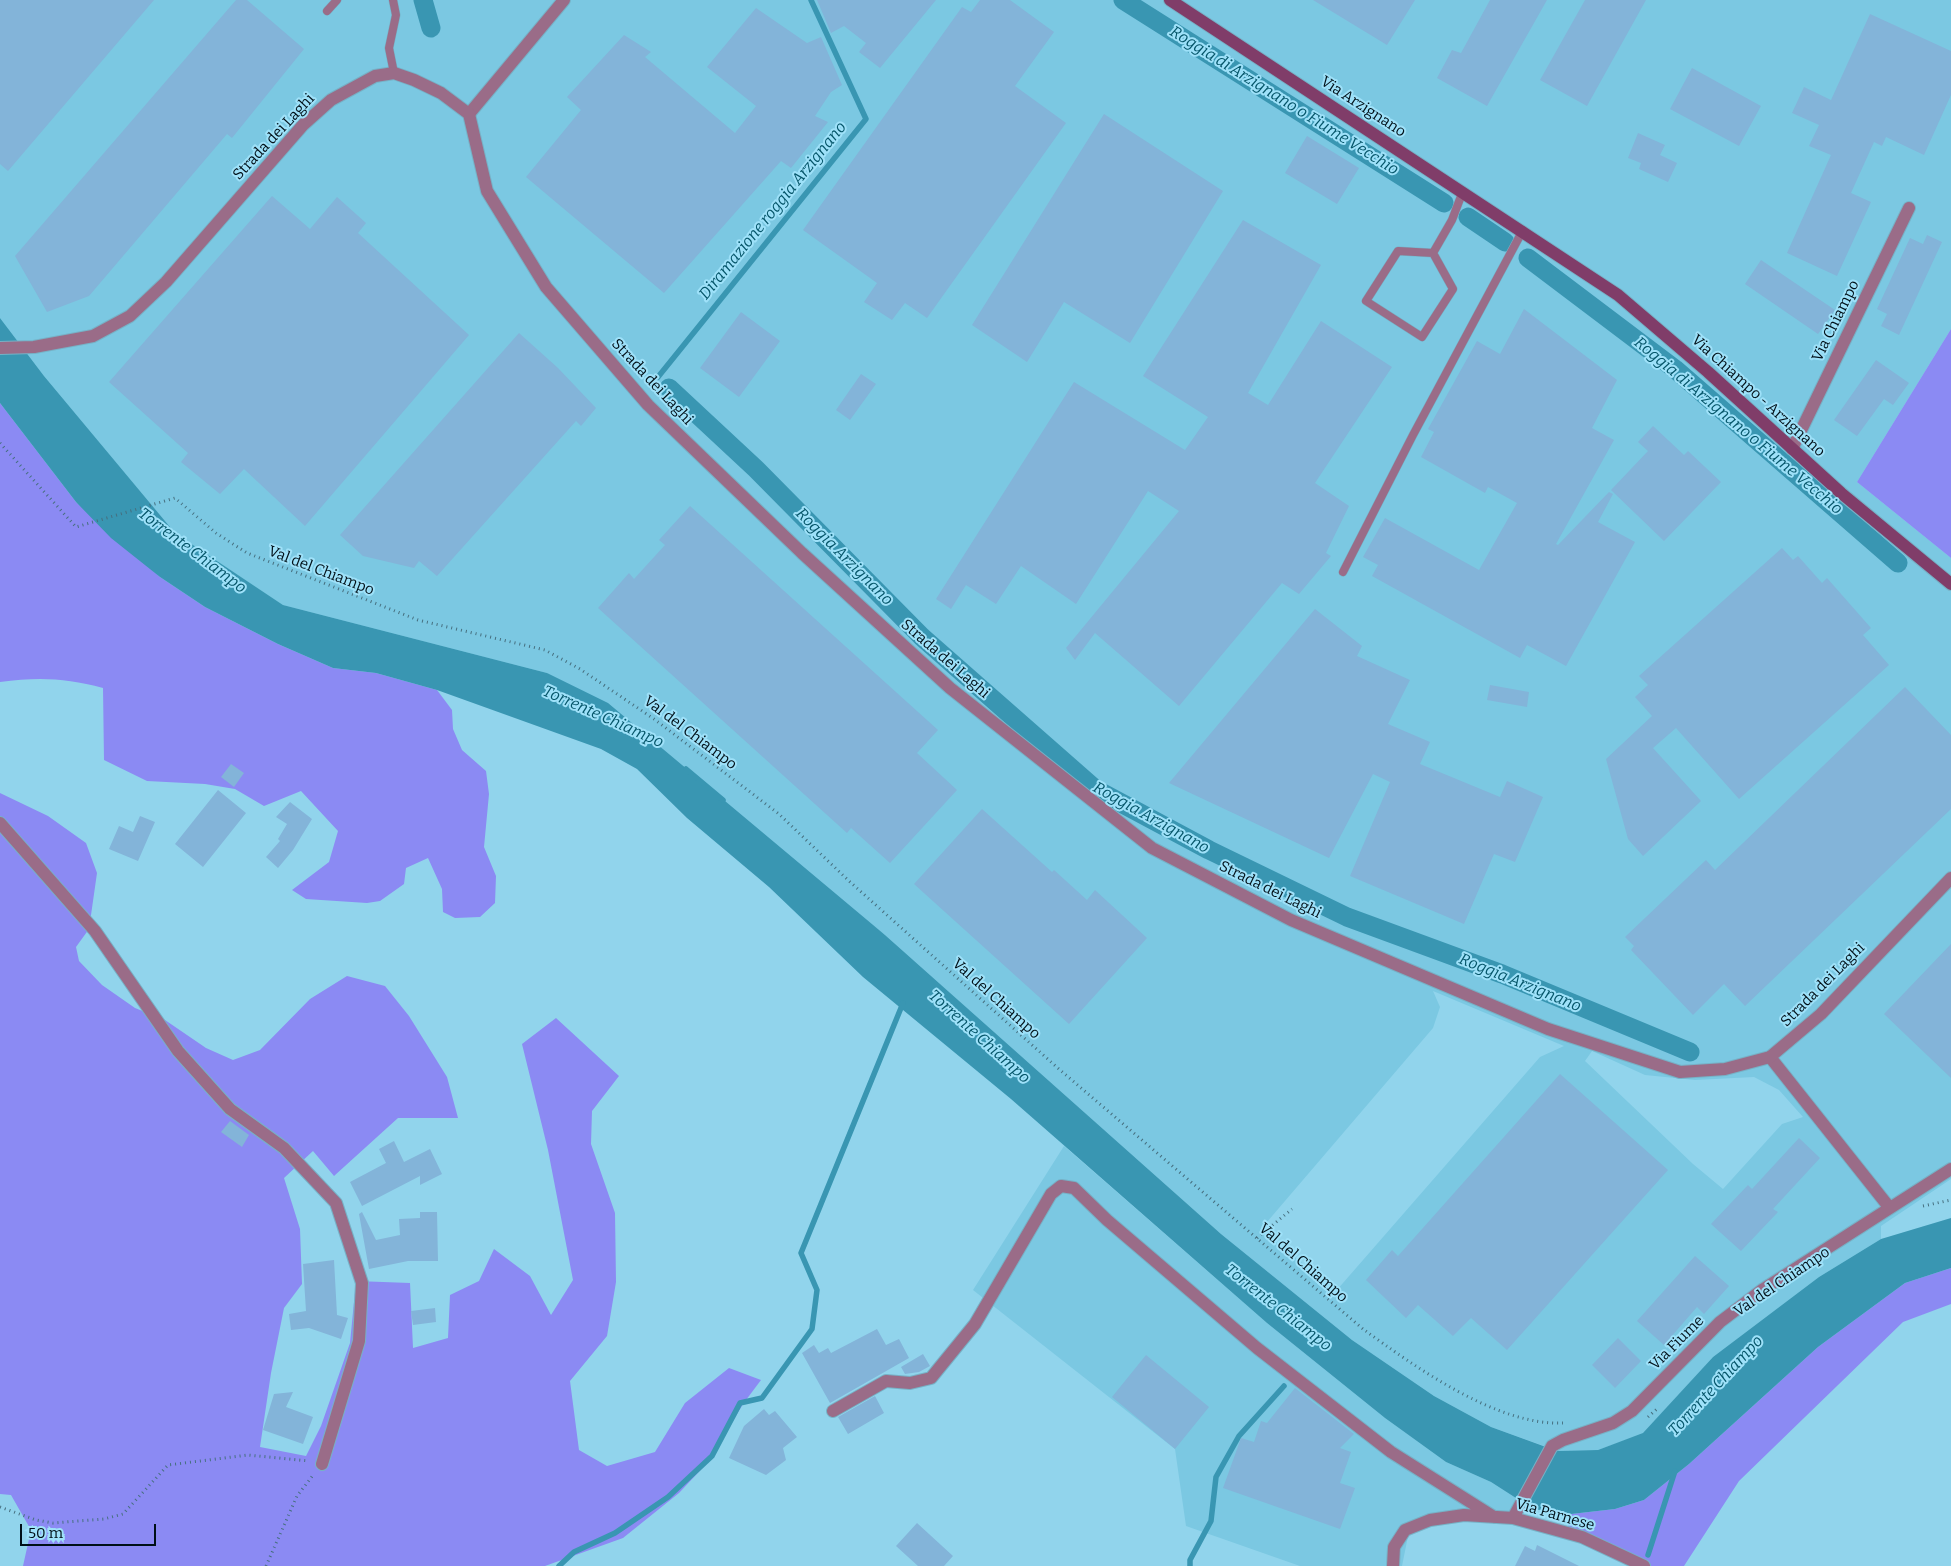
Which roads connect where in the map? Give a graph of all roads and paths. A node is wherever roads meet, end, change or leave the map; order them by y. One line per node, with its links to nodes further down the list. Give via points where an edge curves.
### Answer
1 (337, 0): 5 (lane)
2 (393, 0): 6 (lane, via 396,15 389,48)
3 (564, 0): 7 (street)
4 (1170, 0): 8 (main road, Via Arzignano)
5 (328, 11)
6 (394, 74): 7 (street, Strada dei Laghi, via 441,94); 13 (street, Strada dei Laghi, via 375,76 331,100 303,125 166,282 130,316 93,336 34,347)
7 (469, 114): 20 (street, Strada dei Laghi, via 487,191 546,287 648,405 802,554 950,688 1152,848 1291,920 1548,1029 1604,1049 1680,1072 1725,1069)
8 (1463, 191): 10 (main road, Via Arzignano); 12 (lane, via 1452,220)
9 (1909, 208): 15 (street, Via Chiampo)
10 (1523, 230): 11 (main road, Via Arzignano); 16 (lane)
11 (1538, 240): 15 (main road, Via Chiampo - Arzignano, via 1618,295)
12 (1433, 253): 12 (lane, via 1453,289 1422,336 1366,301 1398,251)
13 (0, 348)
14 (0, 443): 26 (path, Val del Chiampo, via 76,527 174,498 246,554 418,620 545,650 580,669 646,713 779,814 1060,1070)
15 (1792, 449): 17 (main road, Via Chiampo - Arzignano)
16 (1344, 572)
17 (1951, 584)
18 (0, 822): 31 (street, via 95,931 178,1051 230,1109 284,1148 336,1203 362,1283 359,1341)
19 (1951, 878): 20 (street, Strada dei Laghi, via 1821,1014)
20 (1770, 1058): 23 (street)
21 (1951, 1169): 23 (street, Via Fiume)
22 (1951, 1200): 24 (path)
23 (1889, 1207): 34 (street, Via Fiume, via 1762,1290 1720,1322 1632,1411 1613,1423 1552,1446)
24 (1916, 1208)
25 (1292, 1209): 26 (path)
26 (1257, 1238): 30 (path, Val del Chiampo, via 1363,1329 1407,1361 1456,1390 1516,1417 1550,1423)
27 (1663, 1402): 29 (path, via 1653,1415)
28 (833, 1411): 33 (street, via 886,1381 910,1383 931,1378 975,1324 1052,1194 1061,1186 1074,1188 1257,1348 1391,1452)
29 (1645, 1418)
30 (1568, 1422)
31 (322, 1463): 32 (path, via 248,1455 168,1465 123,1514 104,1519 53,1523); 35 (path, via 298,1496)
32 (0, 1507)
33 (1494, 1517): 34 (street, Via Parnese); 36 (street, Via Parnese, via 1464,1515 1430,1520 1405,1530 1394,1546)
34 (1513, 1518): 37 (street, Via Parnese, via 1582,1537)
35 (266, 1566)
36 (1393, 1566)
37 (1644, 1566)

